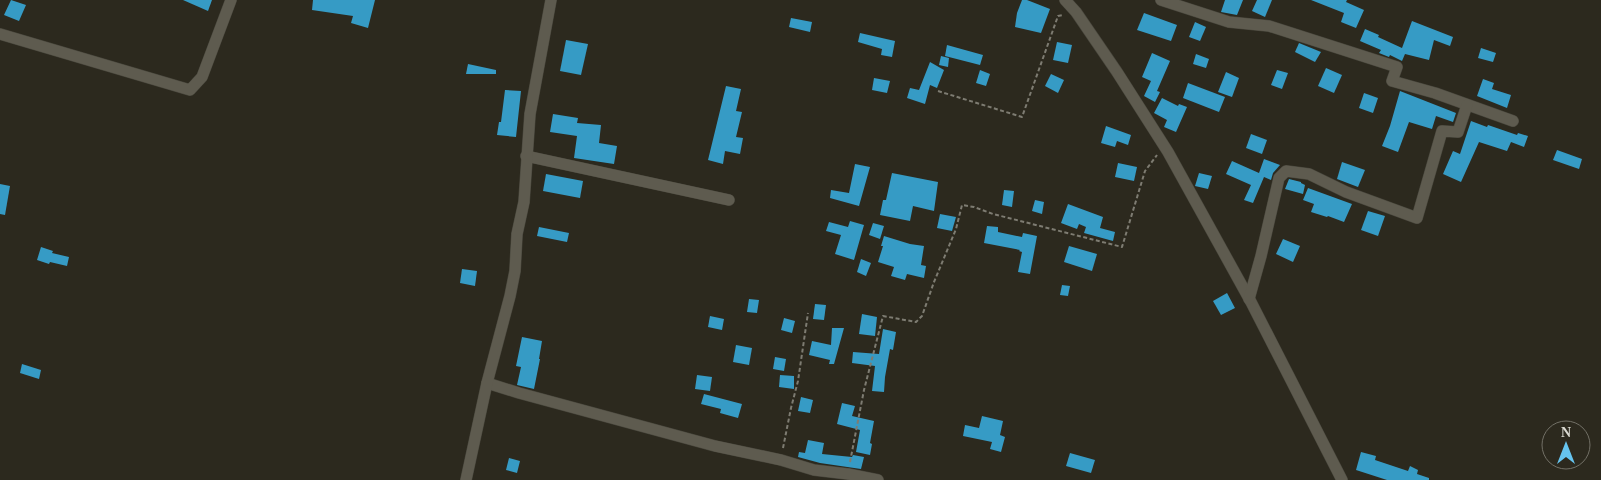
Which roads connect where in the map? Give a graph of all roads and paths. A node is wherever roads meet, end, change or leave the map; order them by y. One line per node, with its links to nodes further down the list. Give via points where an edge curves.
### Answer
1 (231, 0): 6 (street, via 202,77 190,90)
2 (551, 0): 11 (street, via 530,114)
3 (1065, 0): 5 (street)
4 (1161, 0): 8 (street, via 1229,22 1269,26 1397,67 1392,81)
5 (1076, 12): 7 (path, via 1058,16 1022,117); 10 (street)
6 (0, 34)
7 (938, 91)
8 (1467, 105): 9 (street); 13 (street, via 1458,132 1442,132 1417,218 1346,192 1309,174 1286,171 1279,178)
9 (1512, 121)
10 (1168, 152): 13 (street); 17 (path, via 1158,154 1145,171 1122,248 962,205 922,316 916,322 883,316 864,390)
11 (526, 156): 12 (street); 15 (street, via 515,271)
12 (729, 200)
13 (1249, 299): 20 (street)
14 (808, 313): 16 (path)
15 (487, 383): 16 (street, via 715,446); 18 (street)
16 (781, 460): 17 (street, via 814,470)
17 (848, 474): 19 (street)
18 (466, 480)
19 (878, 480)
20 (1342, 480)

